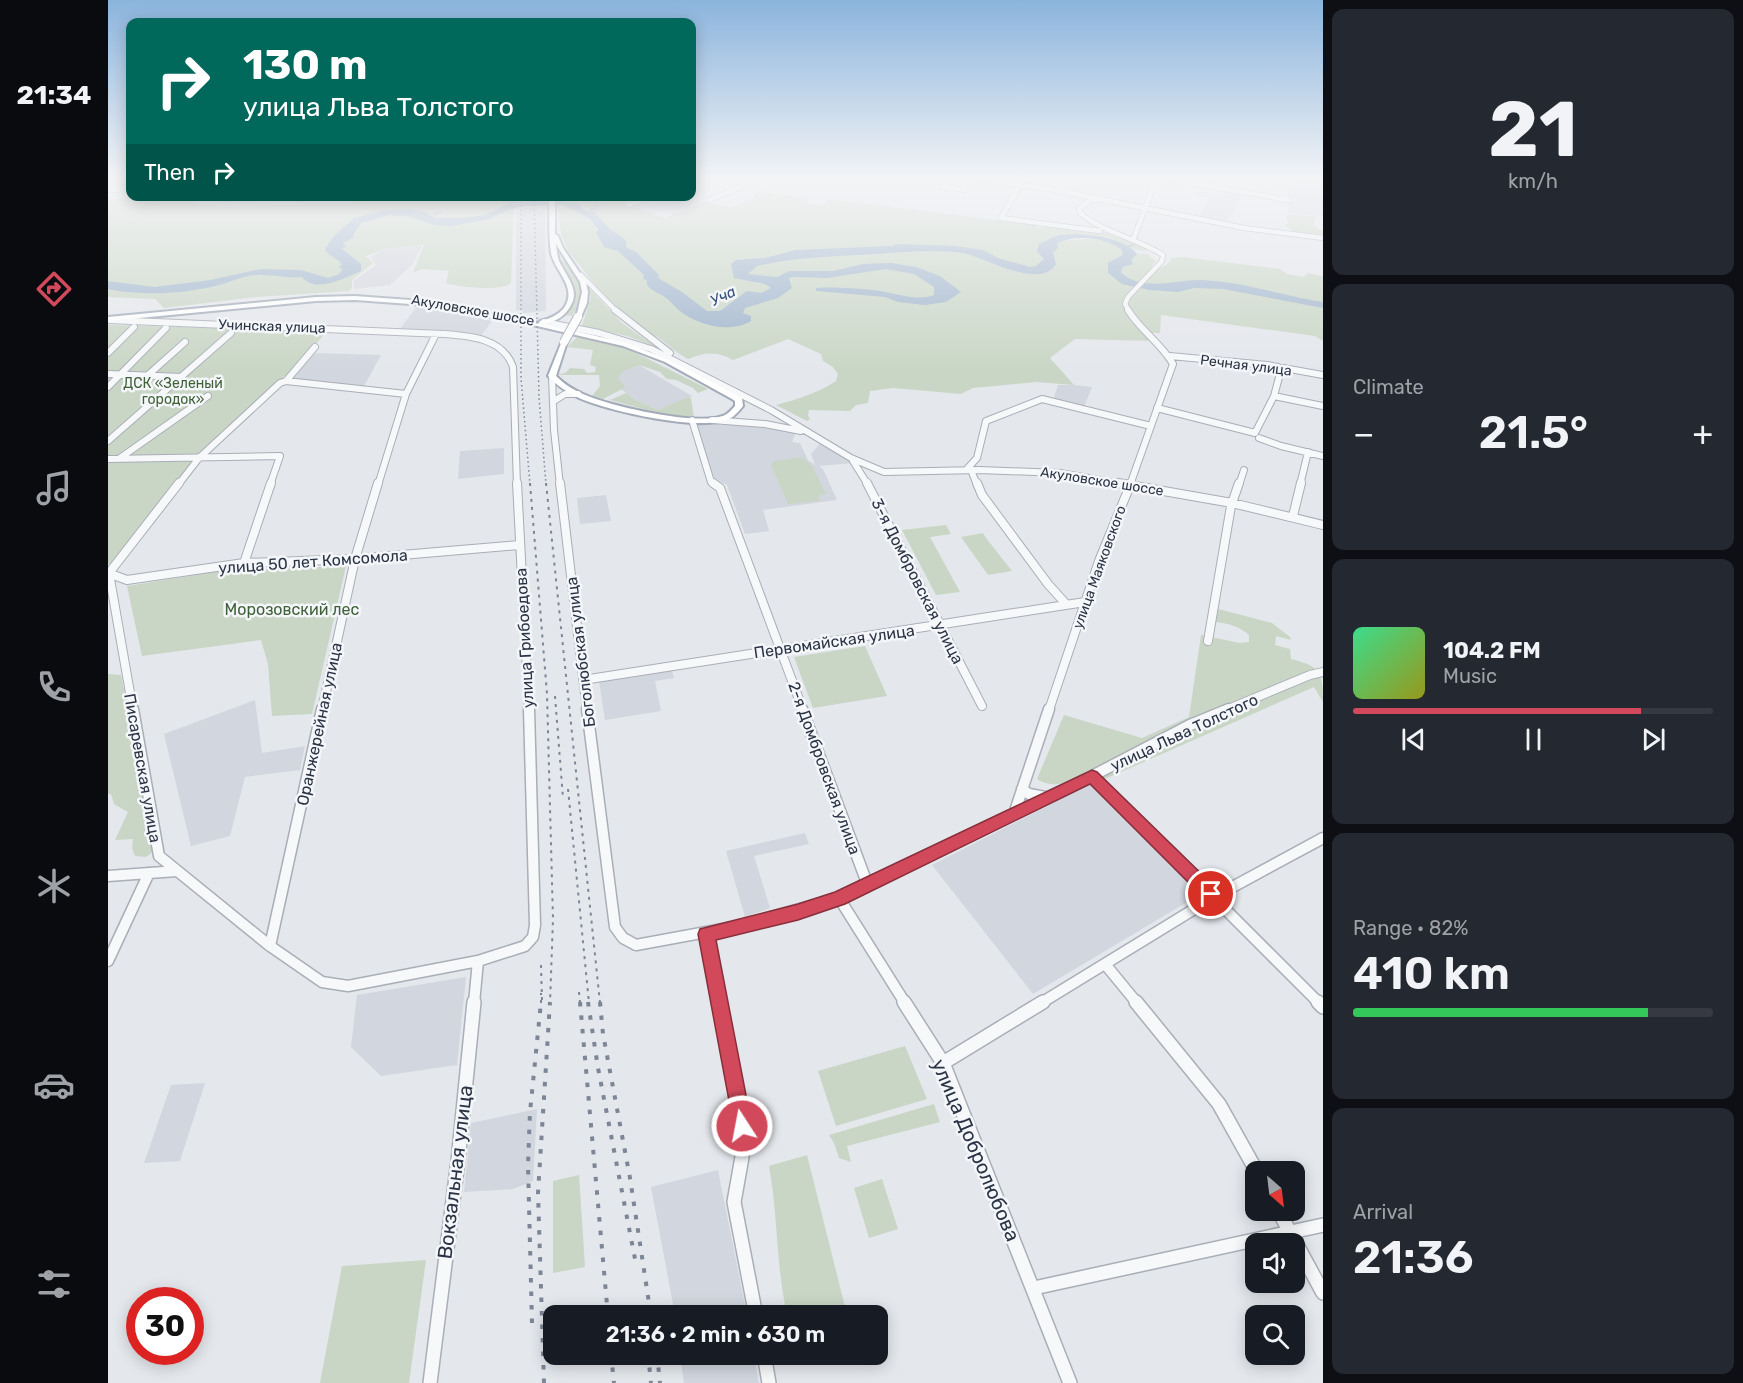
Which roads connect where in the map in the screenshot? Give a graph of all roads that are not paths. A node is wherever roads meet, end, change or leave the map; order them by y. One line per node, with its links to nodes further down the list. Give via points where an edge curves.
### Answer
1 (555, 242): 8 (main road, via 555,257 571,293 561,314)
2 (558, 242): 4 (main road)
3 (1136, 242): 16 (street, via 1163,255 1162,261 1125,304 1133,320)
4 (581, 275): 18 (street, via 622,317); 23 (main road, bridge, via 585,297)
5 (165, 312): 6 (main road, Акуловское шоссе); 7 (street); 8 (main road, Акуловское шоссе, via 353,295 421,299); 31 (main road, Акуловское шоссе, via 316,299 424,303 625,344)
6 (108, 320): 7 (street, Учинская улица)
7 (162, 321): 12 (street, Учинская улица)
8 (544, 322): 18 (street, Акуловское шоссе, via 630,341)
9 (134, 327): 15 (street)
10 (166, 328): 20 (street)
11 (231, 333): 24 (street)
12 (436, 334): 27 (street, Оранжерейная улица); 54 (street, улица Грибоедова, via 491,343 504,349 510,359 516,417)
13 (185, 342): 21 (street)
14 (315, 347): 25 (street)
15 (108, 353)
16 (1170, 356): 17 (street, Речная улица); 34 (street, улица Маяковского, via 1173,364)
17 (1278, 367): 22 (street, Речная улица); 30 (street, via 1281,370)
18 (698, 372): 38 (street, Акуловское шоссе)
19 (108, 374): 20 (street)
20 (120, 374): 21 (street); 26 (street)
21 (148, 375): 24 (street)
22 (1323, 375)
23 (552, 376): 28 (main road, via 560,386); 32 (street, Боголюбская улица)
24 (182, 377): 40 (street)
25 (283, 382): 27 (street); 44 (street)
26 (108, 387)
27 (406, 394): 55 (street, Оранжерейная улица)
28 (578, 394): 32 (street, via 565,394); 35 (main road, via 648,416)
29 (208, 396): 43 (street)
30 (1274, 396): 33 (street); 39 (street)
31 (735, 397): 36 (main road, via 740,404 735,412); 38 (street, Акуловское шоссе)
32 (554, 401): 64 (street, Боголюбская улица)
33 (1323, 406)
34 (1157, 408): 37 (street, улица Маяковского); 39 (street)
35 (692, 420): 36 (main road); 62 (street, 2-я Домбровская улица, via 711,482 720,488)
36 (712, 420): 38 (street, via 765,424)
37 (1151, 426): 48 (street, via 1042,399 986,421 977,458); 50 (street, улица Маяковского)
38 (811, 435): 46 (street, Акуловское шоссе)
39 (1257, 436): 41 (street, via 1270,444)
40 (108, 441)
41 (1308, 452): 42 (street); 52 (street)
42 (1323, 456)
43 (120, 458): 44 (street); 45 (street)
44 (199, 458): 56 (street, via 280,456); 57 (street)
45 (108, 459)
46 (857, 466): 47 (street, Акуловское шоссе); 47 (street, via 874,474); 60 (street, 3-я Домбровская улица)
47 (874, 468): 48 (street, Акуловское шоссе, via 900,473)
48 (969, 470): 50 (street, Акуловское шоссе, via 1060,473); 59 (street, via 982,495)
49 (1244, 470): 51 (street)
50 (1130, 484): 51 (street, Акуловское шоссе); 58 (street, улица Маяковского)
51 (1232, 503): 52 (street, Акуловское шоссе); 61 (street)
52 (1293, 516): 53 (street, Акуловское шоссе)
53 (1323, 525)
54 (519, 545): 55 (street, улица 50 лет Комсомола); 81 (street, улица Грибоедова, via 531,751 535,925 533,937 525,946)
55 (355, 559): 56 (street, улица 50 лет Комсомола); 79 (street, Оранжерейная улица)
56 (244, 563): 57 (street, улица 50 лет Комсомола, via 127,580)
57 (108, 573): 71 (street, Писаревская улица, via 159,856)
58 (1085, 602): 59 (street, Первомайская улица); 67 (street, улица Маяковского)
59 (1066, 604): 60 (street, Первомайская улица)
60 (942, 626): 62 (street, Первомайская улица); 65 (street, 3-я Домбровская улица)
61 (1208, 641)
62 (781, 648): 64 (street, Первомайская улица); 74 (street, 2-я Домбровская улица)
63 (1322, 673): 66 (street, улица Льва Толстого, via 1190,726)
64 (583, 680): 77 (street, Боголюбская улица)
65 (982, 706)
66 (1092, 776): 68 (street, улица Льва Толстого); 75 (street)
67 (1023, 789): 68 (street); 69 (street, улица Маяковского)
68 (1046, 797): 69 (street, улица Льва Толстого)
69 (1015, 812): 74 (street, улица Льва Толстого)
70 (1323, 838): 75 (street)
71 (177, 871): 72 (street); 79 (street, Писаревская улица)
72 (149, 873): 73 (street); 80 (street)
73 (108, 876)
74 (867, 883): 76 (street, улица Льва Толстого)
75 (1214, 897): 82 (street); 83 (street)
76 (839, 898): 78 (street, улица Льва Толстого); 84 (street, улица Добролюбова)
77 (615, 927): 78 (street, улица Льва Толстого, via 623,938 636,945)
78 (706, 934): 92 (street, via 742,1126 742,1157 734,1202)
79 (270, 946): 81 (street, Писаревская улица, via 322,982 348,986)
80 (108, 961)
81 (478, 961): 94 (street, Вокзальная улица)
82 (1105, 964): 84 (street); 85 (street, via 1219,1104)
83 (1323, 1007)
84 (943, 1063): 90 (street, улица Добролюбова)
85 (1251, 1161)
86 (1323, 1225): 87 (street)
87 (1295, 1233)
88 (1245, 1244): 90 (street)
89 (1305, 1260): 91 (street)
90 (1034, 1288): 96 (street, улица Добролюбова)
91 (1323, 1293)
92 (754, 1305)
93 (766, 1365): 95 (street)
94 (430, 1383)
95 (769, 1383)
96 (1070, 1383)

